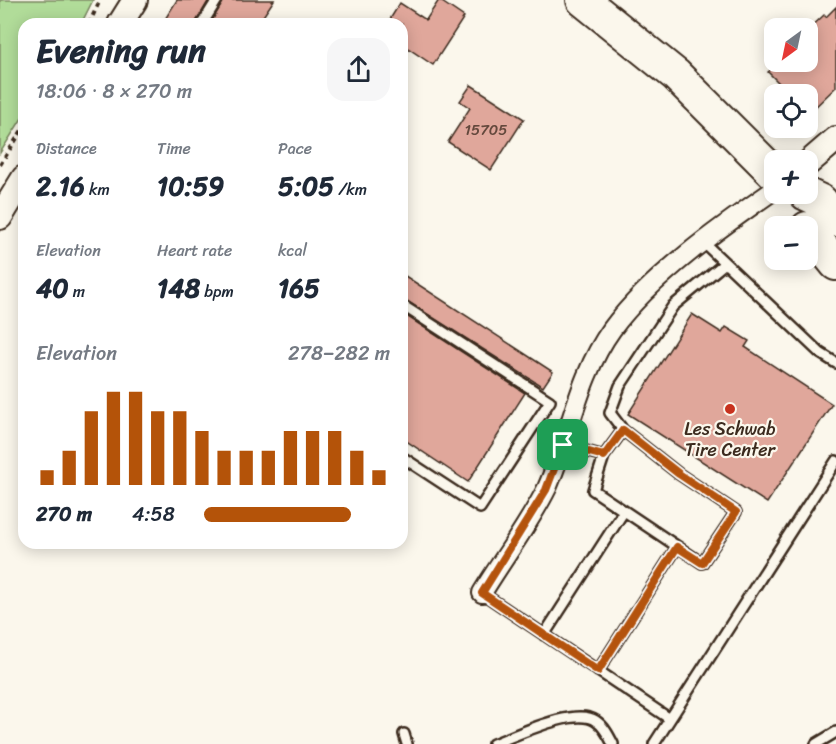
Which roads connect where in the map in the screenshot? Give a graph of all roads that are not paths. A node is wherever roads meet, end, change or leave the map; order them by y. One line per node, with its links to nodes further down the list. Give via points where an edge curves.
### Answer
1 (135, 0): 4 (street)
2 (217, 0): 5 (lane)
3 (583, 0): 8 (highway, via 676,75)
4 (124, 18)
5 (206, 18)
6 (836, 139): 7 (street)
7 (818, 155)
8 (764, 163)
9 (18, 188): 12 (street)
10 (764, 198): 15 (street)
11 (818, 200): 13 (highway)
12 (0, 217)
13 (836, 220)
14 (818, 242): 17 (highway)
15 (704, 243): 16 (lane); 21 (street, via 655,282 612,329 592,364)
16 (725, 263): 19 (lane, via 820,353); 20 (lane, via 673,306 620,386 610,413)
17 (836, 264)
18 (408, 309): 23 (lane, via 550,401 480,508)
19 (836, 363)
20 (623, 430): 22 (lane); 26 (lane, via 736,512 702,563)
21 (563, 445): 22 (lane); 27 (street, via 546,490)
22 (604, 456): 25 (lane, via 593,490)
23 (408, 461)
24 (836, 461): 30 (lane)
25 (624, 511): 26 (lane); 28 (lane)
26 (677, 547): 29 (lane)
27 (482, 593): 28 (lane)
28 (544, 634): 29 (lane)
29 (598, 671): 30 (lane)
30 (670, 720): 36 (lane)
31 (836, 732): 37 (lane)
32 (404, 734): 33 (lane)
33 (408, 744)
34 (493, 744): 35 (lane, via 581,716 596,720)
35 (612, 744)
36 (654, 744)
37 (816, 744)

